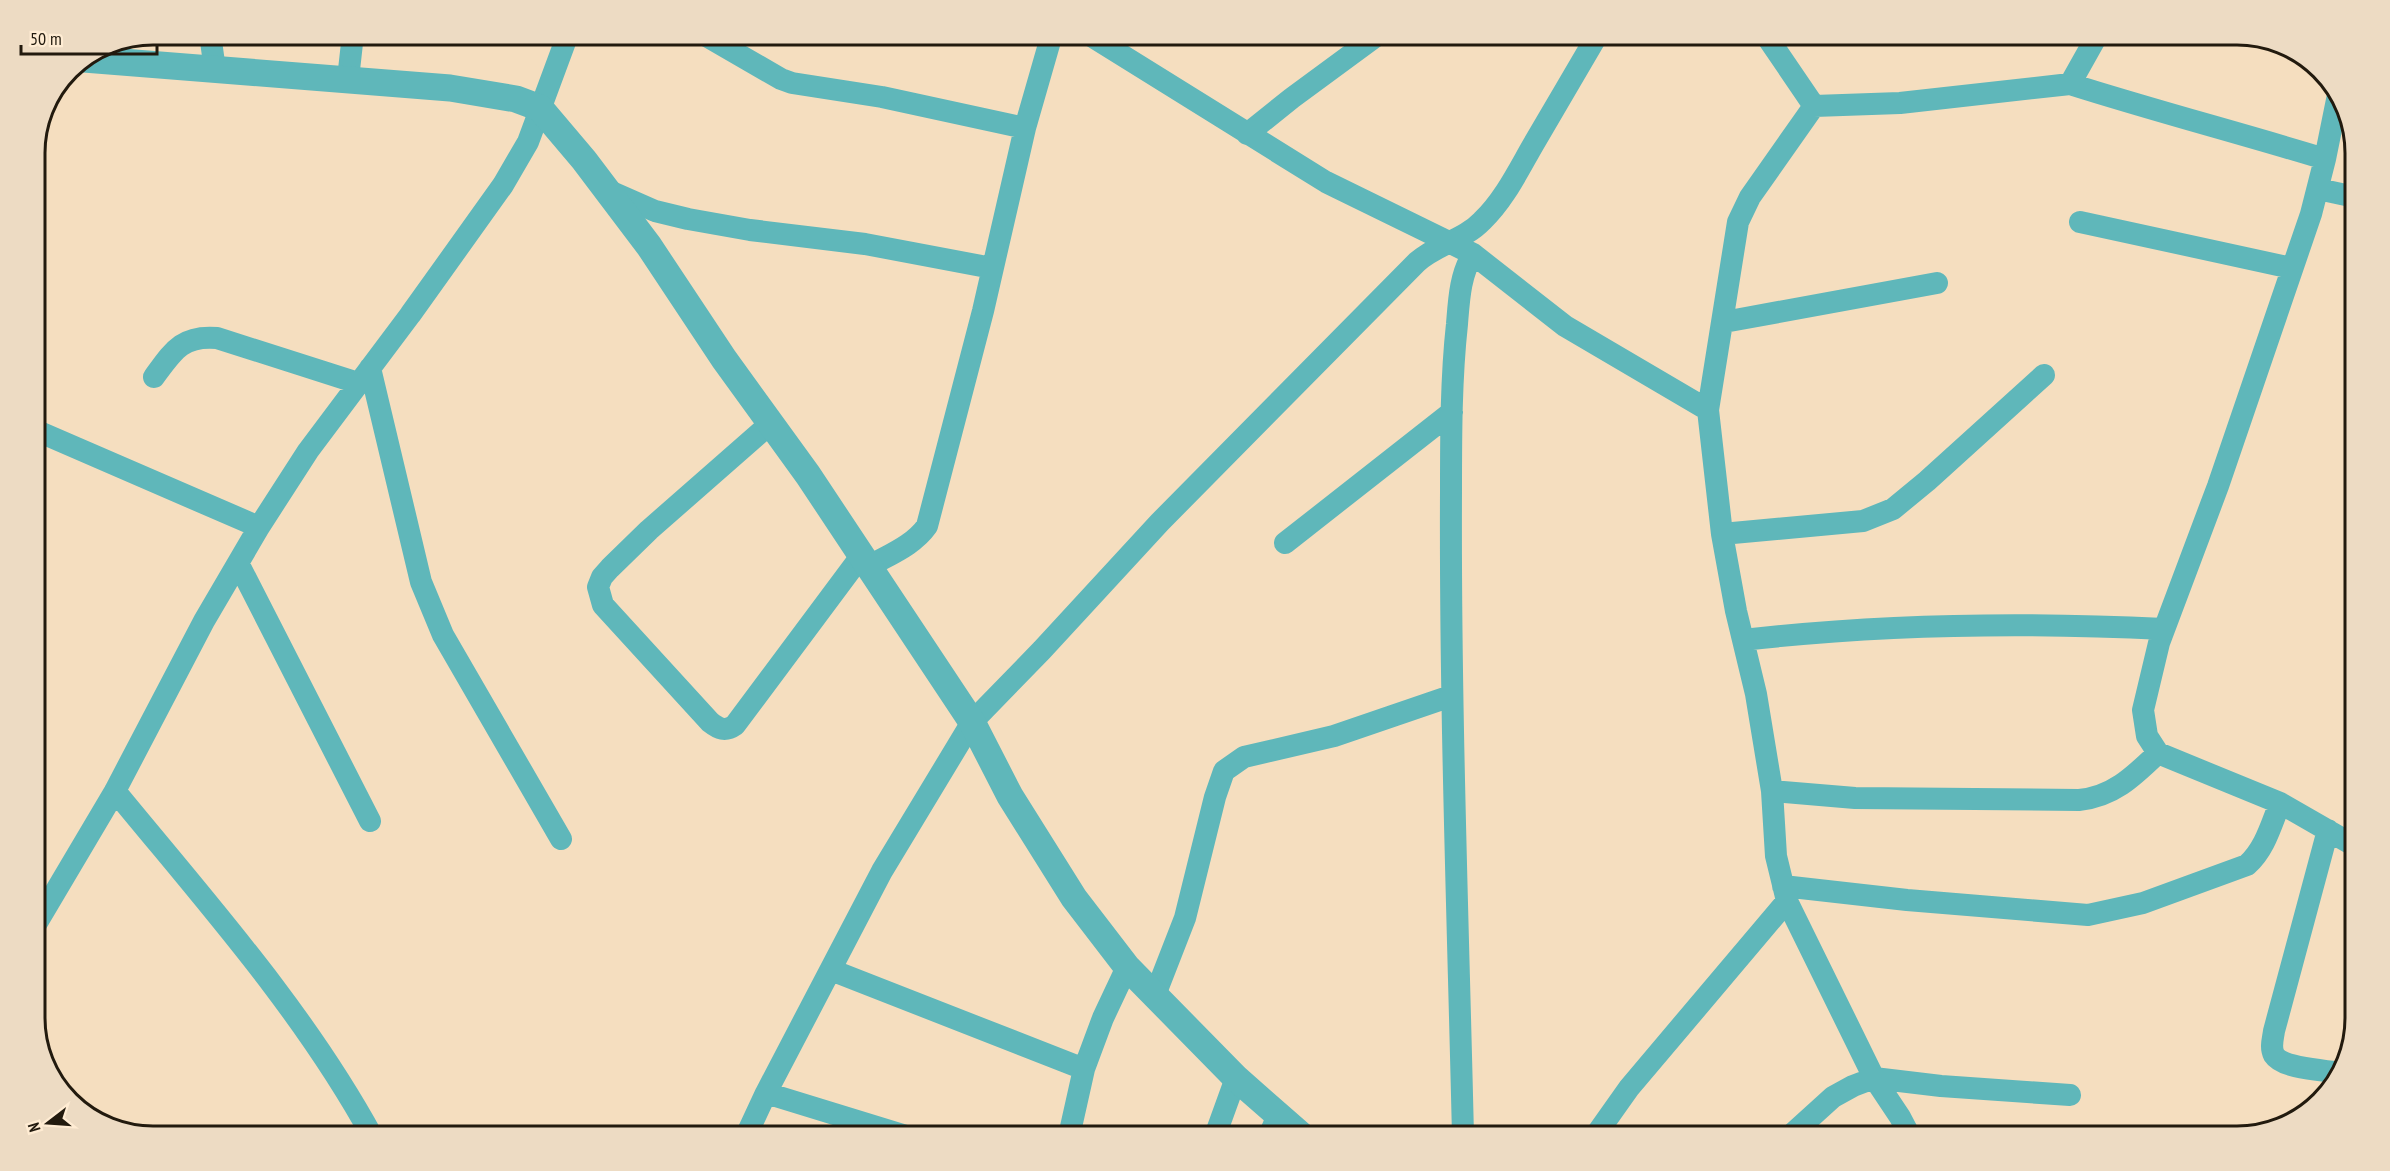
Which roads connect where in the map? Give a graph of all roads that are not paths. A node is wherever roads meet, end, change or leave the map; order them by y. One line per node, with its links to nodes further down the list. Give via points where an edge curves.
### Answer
1 (212, 45): 12 (street)
2 (352, 45): 13 (street)
3 (564, 45): 16 (street)
4 (722, 45): 18 (street, via 792,83 882,97)
5 (1049, 45): 18 (street)
6 (1111, 45): 19 (street)
7 (1364, 45): 19 (street)
8 (1592, 45): 25 (street, via 1494,209 1472,230)
9 (1772, 45): 15 (street)
10 (2092, 45): 14 (street)
11 (97, 60): 12 (street)
12 (215, 70): 13 (street)
13 (348, 79): 16 (street, via 480,92)
14 (2070, 84): 15 (street, via 1911,102); 20 (street)
15 (1814, 106): 30 (street, via 1750,197 1738,222)
16 (540, 108): 21 (street); 31 (street, via 528,142 502,185)
17 (2335, 108): 20 (street)
18 (1025, 128): 27 (street)
19 (1247, 134): 25 (street, via 1326,182)
20 (2325, 159): 22 (street)
21 (606, 189): 27 (street, via 655,211 688,219 865,244); 36 (street)
22 (2318, 189): 23 (street); 28 (street)
23 (2345, 194)
24 (2080, 222): 28 (street)
25 (1451, 242): 26 (street); 46 (street, via 1434,248 1417,262 1160,522)
26 (1473, 254): 34 (street, via 1565,326); 35 (street, via 1461,282)
27 (992, 268): 41 (street, via 927,526 912,542)
28 (2292, 268): 43 (street, via 2218,486)
29 (1937, 283): 30 (street)
30 (1724, 322): 34 (street)
31 (364, 375): 33 (street, via 204,337 181,344); 38 (street, via 308,451); 53 (street, via 430,607)
32 (2044, 375): 39 (street, via 1893,508 1863,521)
33 (154, 377)
34 (1708, 410): 39 (street)
35 (1452, 412): 40 (street); 45 (street)
36 (771, 423): 41 (street); 41 (street, via 610,568 598,587 603,605 710,722 718,728 730,729)
37 (45, 434): 38 (street)
38 (259, 528): 42 (street)
39 (1722, 534): 44 (street)
40 (1285, 543)
41 (865, 561): 46 (street)
42 (238, 563): 48 (street); 51 (street)
43 (2164, 629): 44 (street, via 2091,625 1887,627); 47 (street, via 2143,710 2147,736)
44 (1743, 640): 49 (street)
45 (1451, 696): 59 (street, via 1335,736 1244,757 1224,771 1185,918); 72 (street)
46 (972, 722): 57 (street, via 1010,796 1074,898); 58 (street, via 882,871)
47 (2158, 753): 49 (street, via 2114,791 2086,800 1855,798); 50 (street)
48 (115, 791): 56 (street); 66 (street, via 298,1019 345,1087)
49 (1772, 791): 55 (street, via 1776,856)
50 (2280, 803): 52 (street); 55 (street, via 2264,845 2247,865 2143,903 2088,915)
51 (370, 821)
52 (2328, 830): 54 (street); 61 (street, via 2271,1047 2287,1065)
53 (561, 839)
54 (2345, 840)
55 (1785, 894): 63 (street); 73 (street)
56 (45, 909)
57 (1127, 967): 59 (street); 60 (street)
58 (831, 970): 60 (street); 64 (street)
59 (1155, 995): 62 (street)
60 (1084, 1069): 69 (street)
61 (2331, 1071)
62 (1236, 1078): 70 (street); 71 (street)
63 (1874, 1078): 65 (street); 74 (street, via 1833,1097); 75 (street)
64 (766, 1093): 67 (street); 68 (street)
65 (2070, 1095)
66 (366, 1126)
67 (751, 1126)
68 (871, 1126)
69 (1071, 1126)
70 (1219, 1126)
71 (1273, 1126)
72 (1463, 1126)
73 (1603, 1126)
74 (1802, 1126)
75 (1904, 1126)

